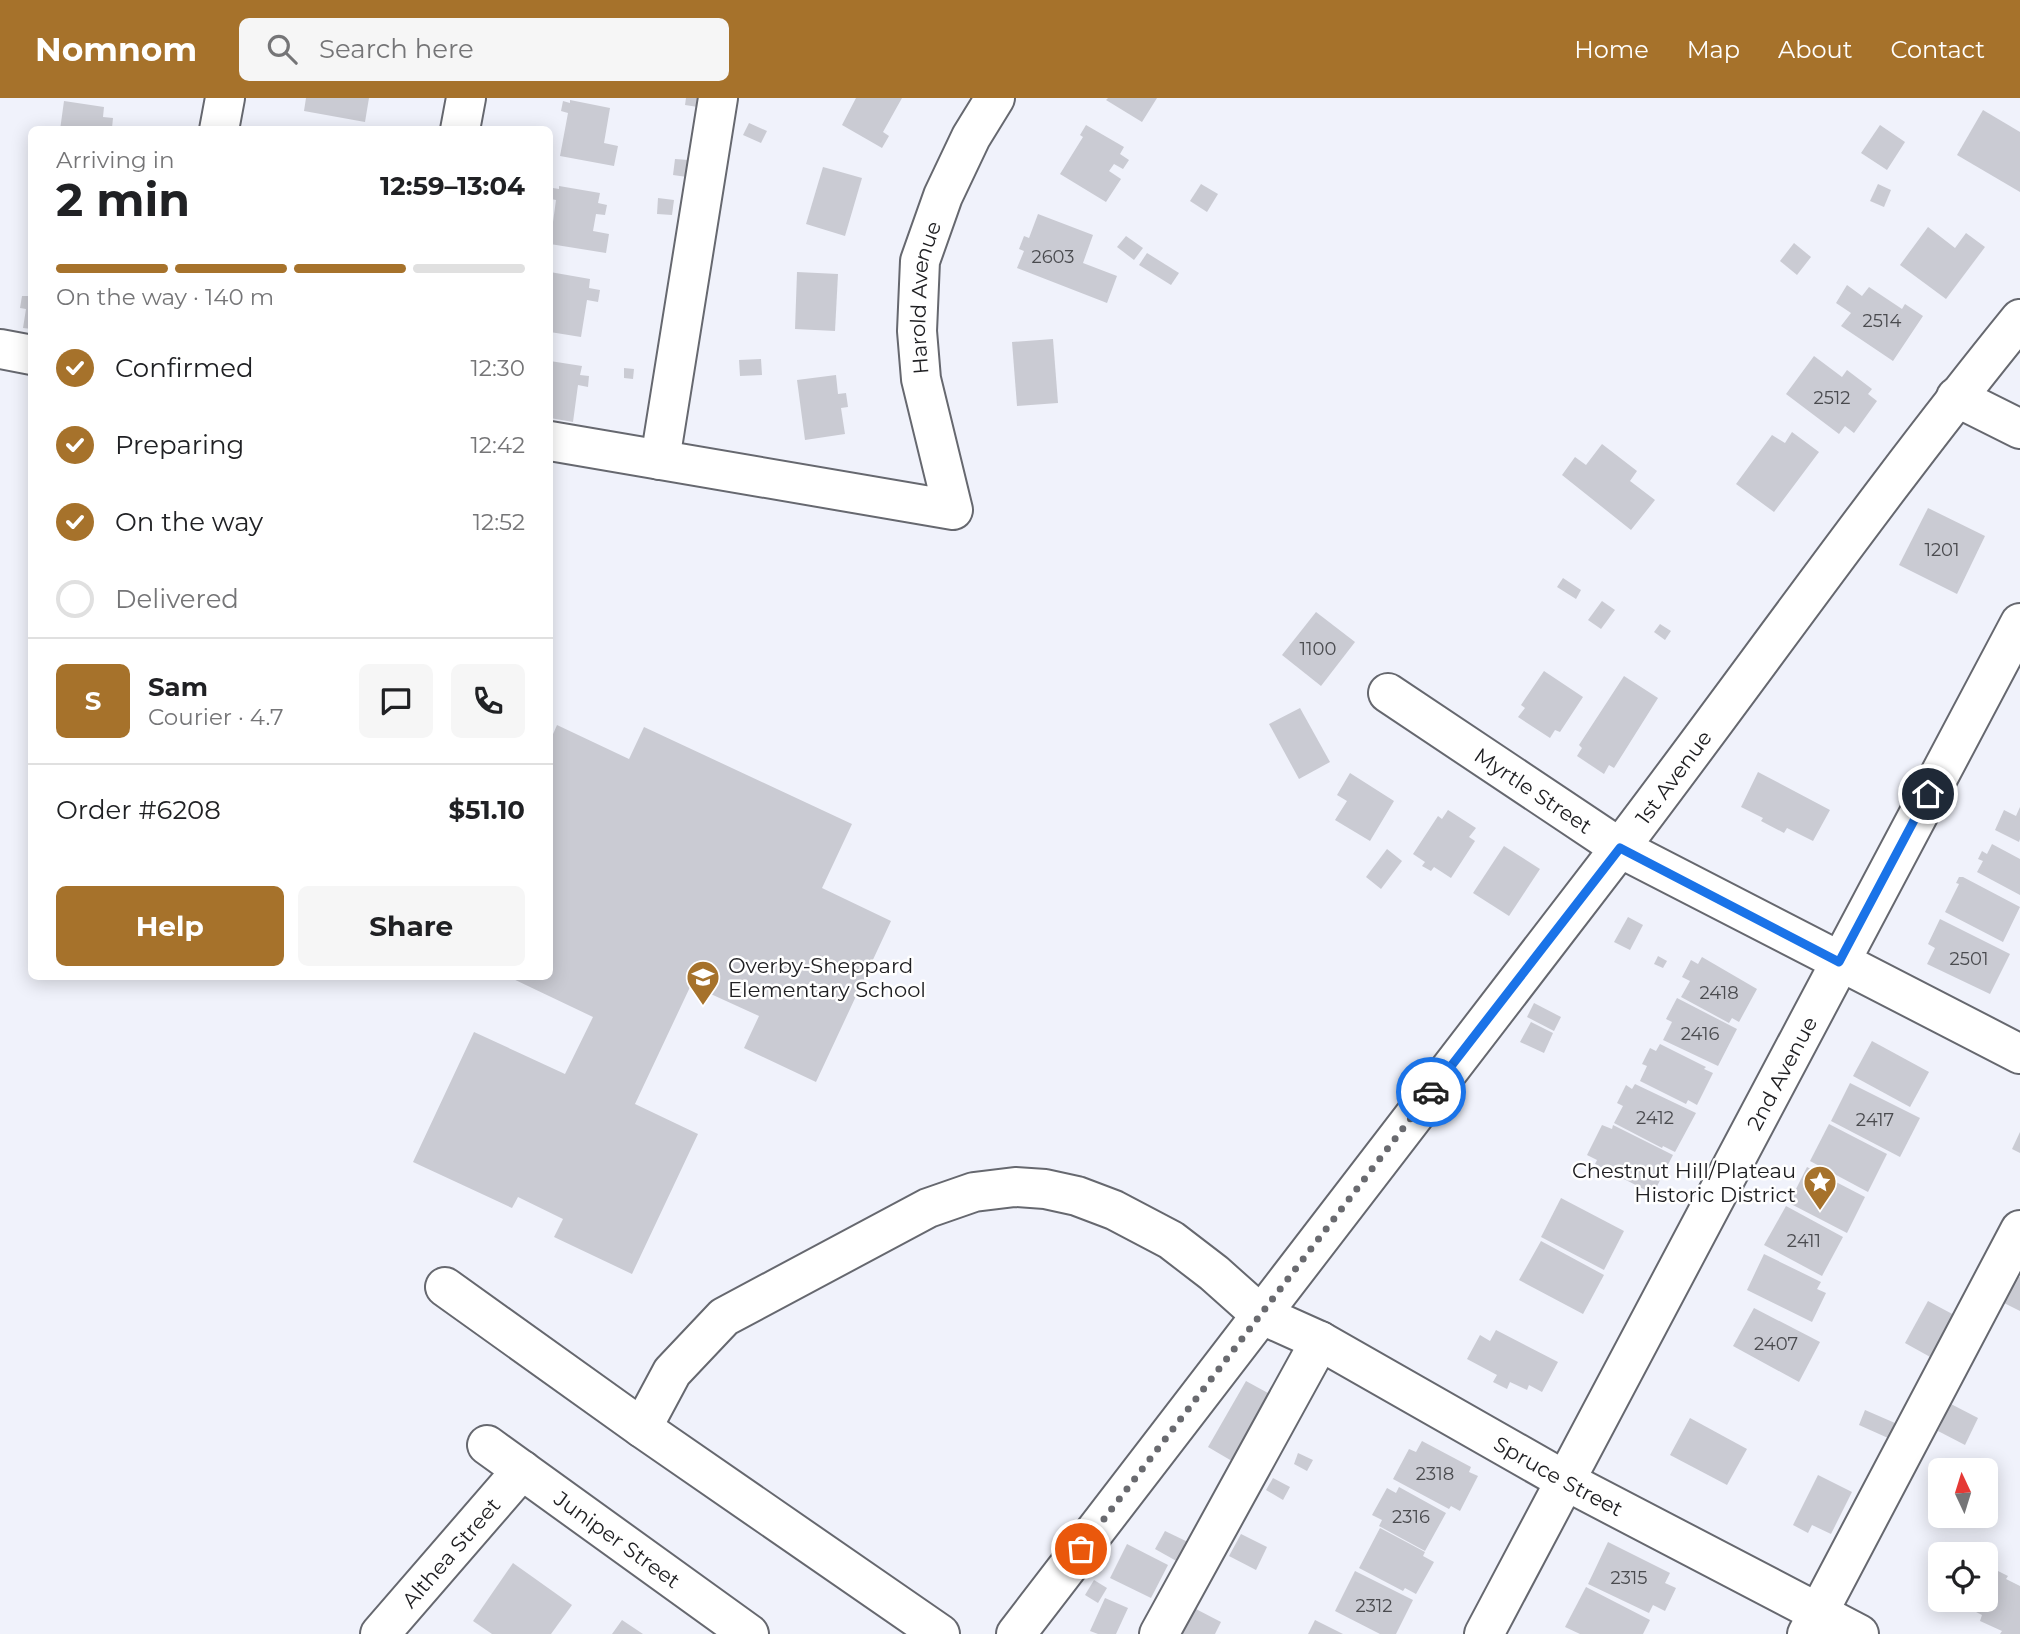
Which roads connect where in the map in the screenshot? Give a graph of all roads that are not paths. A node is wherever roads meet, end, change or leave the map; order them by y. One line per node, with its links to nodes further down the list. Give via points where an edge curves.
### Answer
1 (225, 98): 5 (street)
2 (466, 98): 6 (street)
3 (718, 98): 13 (street)
4 (995, 98): 13 (street, Harold Avenue, via 943,196 920,261 917,331 921,379 953,510)
5 (220, 126)
6 (461, 126)
7 (2020, 319): 10 (street, 1st Avenue)
8 (0, 349): 9 (street)
9 (28, 354)
10 (1956, 397): 11 (street); 16 (street, 1st Avenue)
11 (2020, 429)
12 (553, 442): 13 (street)
13 (660, 460)
14 (2020, 623): 17 (street, 2nd Avenue)
15 (1388, 693): 16 (street, Myrtle Street)
16 (1620, 848): 17 (street, Myrtle Street); 21 (street, 1st Avenue)
17 (1839, 962): 18 (street, Myrtle Street); 26 (street, 2nd Avenue)
18 (2020, 1054)
19 (2020, 1230): 27 (street)
20 (445, 1287): 23 (street)
21 (1260, 1314): 22 (street, Spruce Street); 23 (street, Spruce Street, via 1171,1240 1114,1210 1045,1189 974,1192 928,1208 724,1317 672,1372); 31 (street, 1st Avenue)
22 (1320, 1341): 26 (street, Spruce Street); 32 (street)
23 (642, 1428): 30 (street)
24 (487, 1445): 25 (street, Juniper Street)
25 (522, 1470): 28 (street, Althea Street); 29 (street, Juniper Street)
26 (1564, 1480): 27 (street, Spruce Street); 33 (street, 2nd Avenue)
27 (1812, 1623): 34 (street, Spruce Street)
28 (383, 1633)
29 (749, 1634)
30 (940, 1634)
31 (1016, 1634)
32 (1159, 1634)
33 (1484, 1634)
34 (1859, 1634)

